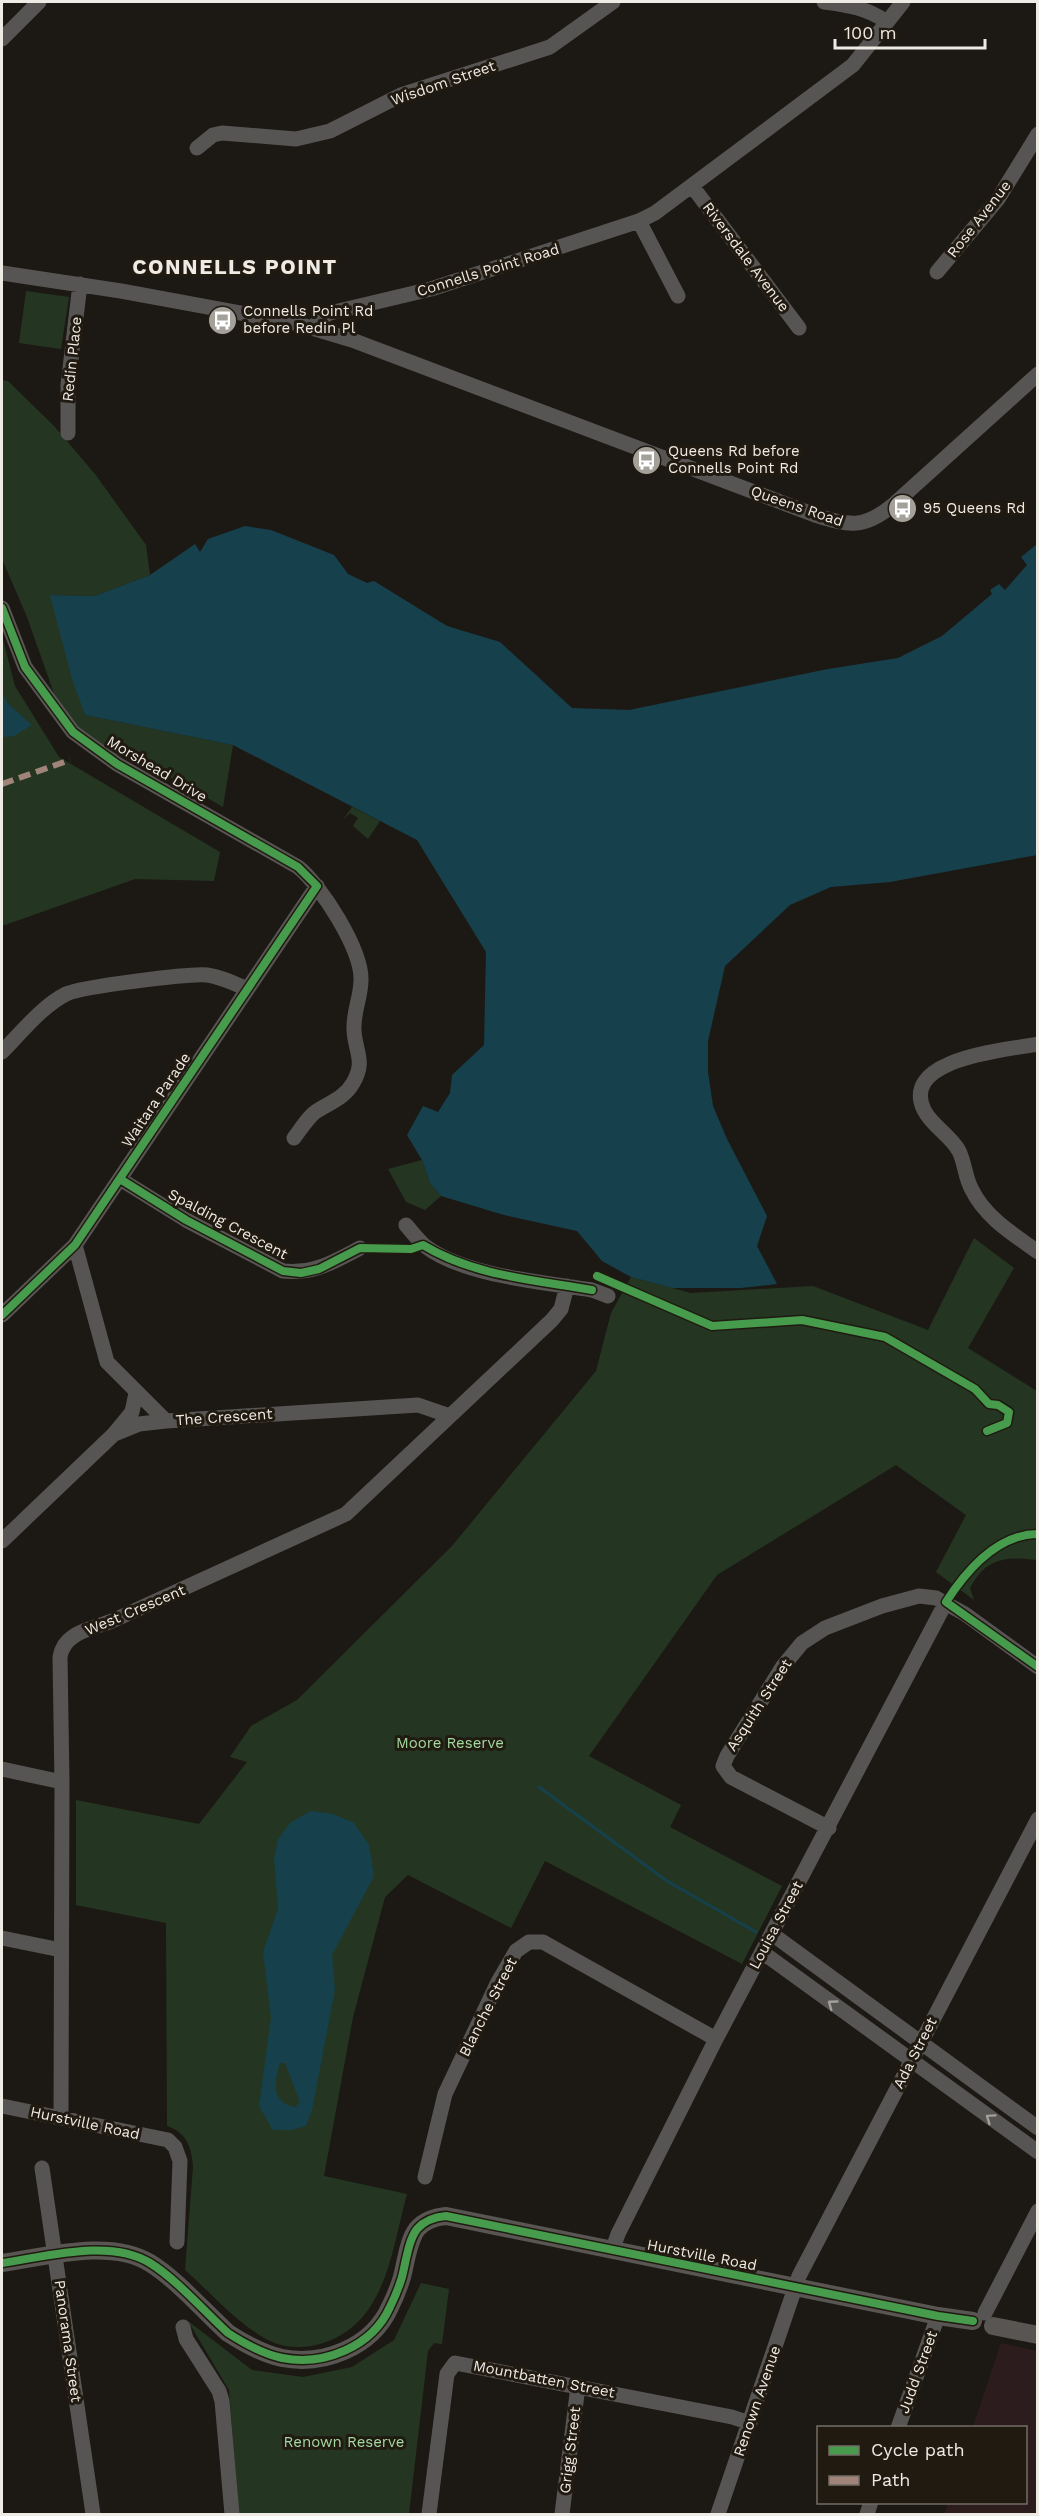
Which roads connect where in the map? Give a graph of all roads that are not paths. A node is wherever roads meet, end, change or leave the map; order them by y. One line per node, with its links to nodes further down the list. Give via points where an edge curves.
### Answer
1 (39, 2): 6 (street)
2 (613, 2): 8 (street, Wisdom Street, via 550,47 401,95 330,131 296,139 213,135)
3 (824, 2): 5 (street, via 858,7)
4 (903, 2): 5 (street, Connells Point Road)
5 (887, 22): 9 (street, Connells Point Road, via 854,64)
6 (2, 39)
7 (1038, 134): 11 (street, Rose Avenue, via 998,199)
8 (196, 148)
9 (692, 186): 10 (street, Connells Point Road); 16 (street, Riversdale Avenue)
10 (639, 221): 14 (street); 15 (street, Connells Point Road, via 431,288 330,314 319,319)
11 (938, 272)
12 (2, 273): 13 (street)
13 (80, 284): 15 (street); 18 (street, Redin Place, via 68,385)
14 (678, 296)
15 (314, 328): 17 (street, Queens Road, via 850,525 866,522 889,509)
16 (799, 328)
17 (1038, 375)
18 (68, 433)
19 (2, 608): 20 (street, Morshead Drive, via 25,667 73,732 117,764 290,862)
20 (317, 886): 21 (street, Waitara Parade); 24 (street, Morshead Drive, via 334,912 358,965 361,980 354,1032 361,1062 353,1083 341,1098 313,1114)
21 (247, 988): 23 (street, via 206,975 68,993); 25 (street, Waitara Parade)
22 (1038, 1044): 29 (street, via 946,1063 927,1079 921,1103 958,1150 972,1190 987,1212)
23 (2, 1052)
24 (294, 1138)
25 (120, 1179): 27 (street, Waitara Parade); 28 (street, Spalding Crescent, via 186,1220 283,1271 319,1269)
26 (406, 1225): 30 (street, via 423,1245 455,1261 485,1271)
27 (75, 1245): 32 (street, Waitara Parade); 33 (street, The Crescent, via 104,1356)
28 (360, 1248)
29 (1038, 1252)
30 (567, 1286): 31 (street); 34 (street, West Crescent, via 561,1309 552,1320)
31 (608, 1296)
32 (2, 1315)
33 (136, 1393): 35 (street, The Crescent); 36 (street, via 132,1412)
34 (450, 1416): 35 (street, The Crescent, via 418,1405); 41 (street, West Crescent, via 346,1514 66,1641 60,1657)
35 (166, 1421): 36 (street, via 139,1424)
36 (113, 1435): 37 (street)
37 (2, 1541)
38 (946, 1602): 39 (street); 43 (street, Louisa Street); 43 (street, Asquith Street, via 924,1596 882,1606 808,1638 783,1666 727,1756 723,1766 730,1777)
39 (1038, 1666)
40 (2, 1769): 41 (street)
41 (62, 1782): 46 (street, West Crescent)
42 (1038, 1819): 49 (street, Ada Street)
43 (829, 1828): 44 (street, Louisa Street)
44 (772, 1934): 47 (street, Louisa Street); 49 (street)
45 (2, 1938): 46 (street)
46 (61, 1950): 52 (street, West Crescent)
47 (762, 1952): 48 (street, Louisa Street); 50 (street, one-way to 47)
48 (716, 2039): 56 (street, Blanche Street, via 543,1942 529,1942 516,1951 498,1982 445,2094); 59 (street, Louisa Street)
49 (920, 2042): 50 (street, Ada Street); 53 (street)
50 (910, 2062): 54 (street, one-way to 50); 62 (street, Ada Street)
51 (2, 2106): 52 (street, Hurstville Road)
52 (61, 2117): 58 (street, Hurstville Road, via 168,2140 175,2147 180,2161)
53 (1038, 2128)
54 (1038, 2152)
55 (42, 2168): 60 (street, Panorama Street)
56 (425, 2177)
57 (1038, 2211): 64 (street)
58 (177, 2242)
59 (612, 2251): 60 (main road, Hurstville Road, via 436,2217 426,2221 414,2236 401,2281 377,2327 350,2349 318,2360 298,2361 265,2353 238,2340 157,2268 133,2255 104,2250); 62 (main road, Hurstville Road)
60 (55, 2256): 61 (main road); 70 (street, Panorama Street)
61 (2, 2264)
62 (796, 2288): 63 (main road, Hurstville Road); 68 (street, Renown Avenue)
63 (938, 2316): 64 (main road, Hurstville Road); 69 (street, Judd Street)
64 (984, 2320): 66 (main road, Hurstville Road)
65 (183, 2327): 71 (street, via 222,2401)
66 (1038, 2335)
67 (578, 2386): 68 (street, Mountbatten Street); 72 (street, Mountbatten Street, via 460,2363 450,2366); 73 (street, Grigg Street)
68 (750, 2423): 74 (street, Renown Avenue)
69 (898, 2426)
70 (93, 2514)
71 (232, 2514)
72 (429, 2514)
73 (562, 2514)
74 (718, 2514)

